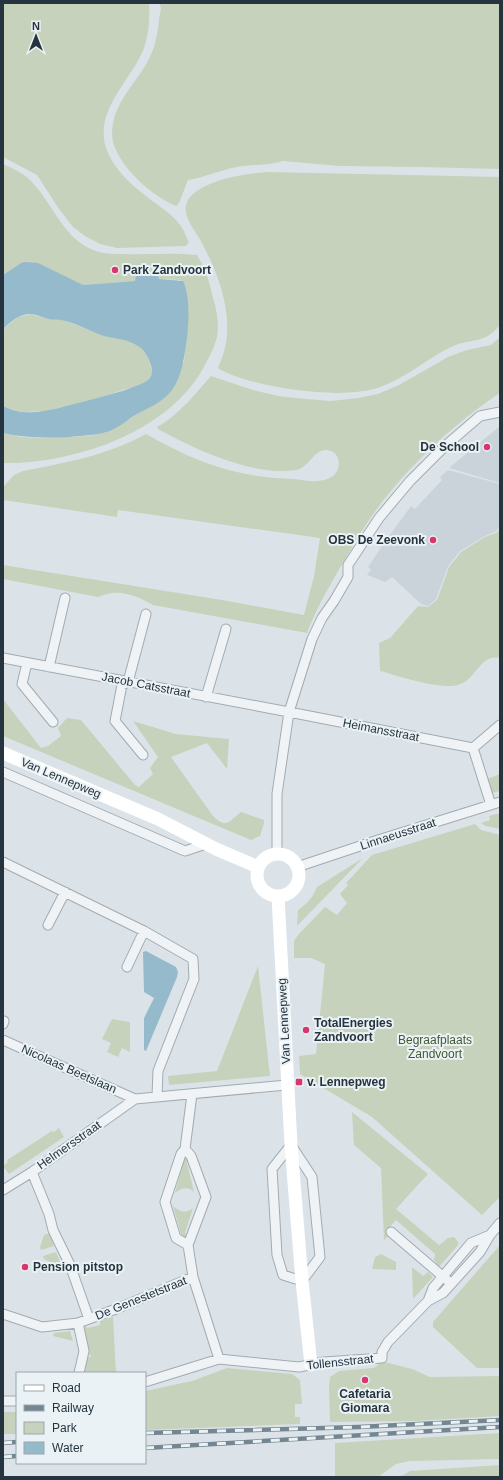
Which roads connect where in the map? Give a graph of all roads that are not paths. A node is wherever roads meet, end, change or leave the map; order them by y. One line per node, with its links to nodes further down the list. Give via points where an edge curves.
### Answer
1 (500, 412): 10 (street, via 480,416 444,447 410,481 379,518 348,565 348,577 312,639)
2 (65, 598): 7 (street)
3 (146, 614): 8 (street)
4 (226, 629): 9 (street)
5 (3, 658): 6 (street, Jacob Catsstraat)
6 (27, 663): 7 (street, Jacob Catsstraat); 11 (street, via 22,684)
7 (49, 667): 8 (street, Jacob Catsstraat)
8 (128, 682): 9 (street, Jacob Catsstraat); 15 (street, via 122,685 115,721)
9 (206, 697): 10 (street, Jacob Catsstraat)
10 (289, 712): 13 (street, Heimansstraat); 19 (street, via 277,794)
11 (53, 722)
12 (500, 725): 13 (street)
13 (473, 748): 17 (street)
14 (3, 753): 18 (main road, Van Lennepweg, via 158,819)
15 (144, 755)
16 (3, 772): 18 (street, Van Lennepweg, via 185,851)
17 (496, 803): 22 (street, Linnaeusstraat)
18 (206, 844): 21 (main road, Van Lennepweg)
19 (277, 854): 21 (main road, via 267,857); 22 (main road, via 290,858)
20 (3, 862): 23 (street)
21 (258, 867): 24 (main road, via 257,879 261,888 268,894)
22 (297, 867): 24 (main road, via 297,885 289,893)
23 (65, 892): 25 (street); 26 (street)
24 (278, 896): 29 (main road, Van Lennepweg)
25 (48, 925)
26 (144, 931): 27 (street); 31 (street, via 194,960 194,979 158,1072)
27 (127, 967)
28 (3, 1040): 32 (street, Nicolaas Beetslaan)
29 (288, 1085): 30 (street); 33 (main road, Van Lennepweg)
30 (192, 1094): 31 (street); 34 (street)
31 (157, 1096): 32 (street)
32 (134, 1099): 35 (street, Helmersstraat)
33 (291, 1145): 43 (main road, Van Lennepweg); 43 (street, via 312,1177 320,1257); 43 (street, via 272,1169 277,1255 283,1275)
34 (185, 1149): 40 (street, via 191,1156 206,1197); 40 (street, via 165,1202 176,1238)
35 (32, 1172): 36 (street, Helmersstraat); 47 (street)
36 (3, 1190)
37 (500, 1223): 39 (street, Tollensstraat)
38 (391, 1232): 41 (street)
39 (490, 1235): 41 (street, via 471,1244); 44 (street, Tollensstraat, via 480,1252)
40 (188, 1245): 42 (street)
41 (443, 1276): 44 (street); 45 (street, via 433,1288)
42 (193, 1277): 47 (street, De Genestetstraat); 49 (street)
43 (302, 1281): 50 (main road, Van Lennepweg)
44 (451, 1283): 45 (street, Tollensstraat, via 442,1293)
45 (428, 1301): 50 (street, Tollensstraat, via 388,1342 382,1352 382,1358)
46 (3, 1314): 48 (street, De Genestetstraat, via 42,1327)
47 (89, 1319): 48 (street, De Genestetstraat)
48 (78, 1323): 51 (street, via 84,1351)
49 (218, 1359): 50 (street, Tollensstraat, via 299,1367); 52 (street, Tollensstraat)
50 (311, 1365)
51 (79, 1372)
52 (146, 1382)
53 (3, 1401): 54 (street)
54 (16, 1401)

